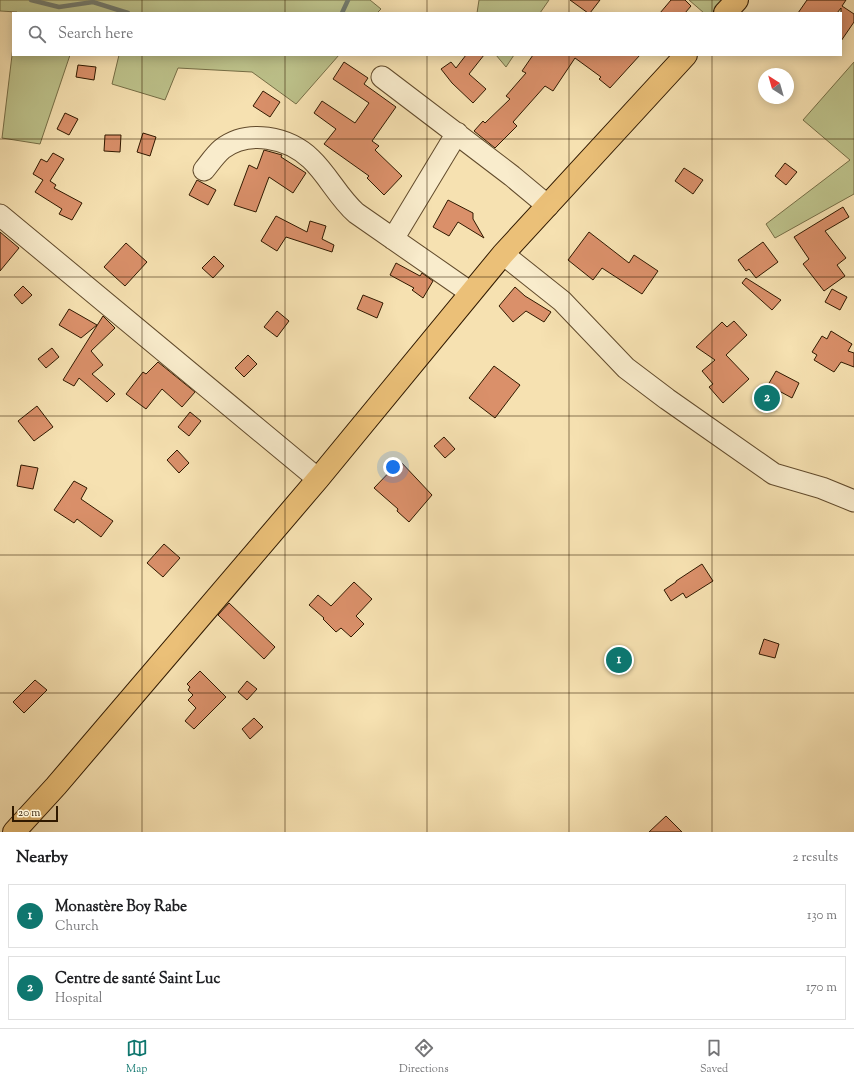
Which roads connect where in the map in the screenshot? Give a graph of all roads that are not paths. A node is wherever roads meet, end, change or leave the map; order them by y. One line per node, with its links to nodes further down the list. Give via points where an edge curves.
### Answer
1 (737, 0): 2 (main road)
2 (726, 12)
3 (685, 56): 7 (main road)
4 (382, 77): 5 (street)
5 (457, 133): 7 (street); 9 (street)
6 (204, 170): 9 (street, via 220,150 234,142 258,138 284,141 311,159 345,204)
7 (548, 206): 10 (main road)
8 (0, 215): 12 (street)
9 (393, 239): 11 (street)
10 (503, 254): 11 (main road); 13 (street, via 562,301 626,368 774,474)
11 (471, 293): 12 (main road)
12 (318, 479): 14 (main road)
13 (852, 494)
14 (14, 832)

